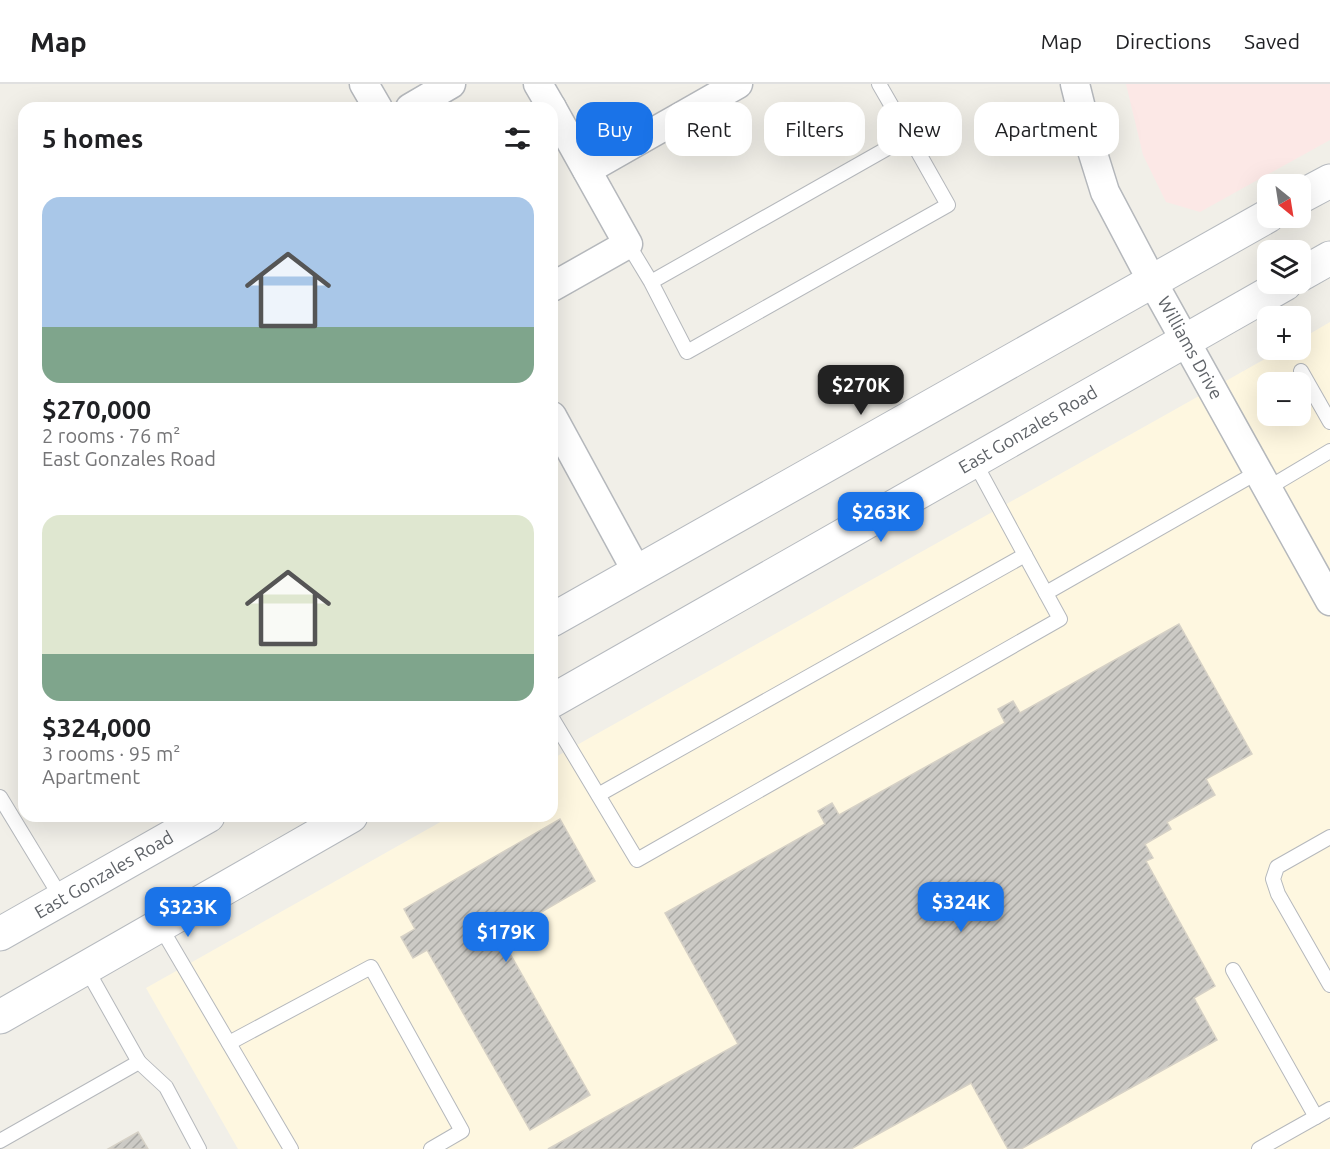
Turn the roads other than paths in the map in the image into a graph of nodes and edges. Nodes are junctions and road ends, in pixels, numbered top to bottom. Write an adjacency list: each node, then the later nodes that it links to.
1 (364, 84): 7 (street)
2 (451, 84): 8 (street)
3 (538, 84): 9 (street)
4 (738, 84): 14 (street)
5 (879, 84): 10 (lane)
6 (1075, 84): 21 (street, Williams Drive)
7 (374, 102)
8 (420, 102)
9 (548, 102)
10 (889, 102)
11 (558, 119): 14 (street)
12 (877, 154): 22 (lane)
13 (920, 156): 22 (lane)
14 (587, 170): 18 (street)
15 (1330, 181): 16 (main road)
16 (1311, 191)
17 (1257, 222): 21 (main road)
18 (628, 244): 22 (lane); 23 (street)
19 (1330, 258): 20 (main road)
20 (1311, 269)
21 (1152, 281): 25 (street, Williams Drive); 33 (main road)
22 (651, 282)
23 (558, 284)
24 (1267, 294): 25 (main road, East Gonzales Road)
25 (1185, 340): 30 (main road, East Gonzales Road); 31 (street, Williams Drive)
26 (1301, 371): 27 (lane)
27 (1330, 422)
28 (558, 427): 33 (street)
29 (1330, 452): 31 (lane)
30 (974, 460): 32 (lane); 37 (main road, East Gonzales Road)
31 (1263, 480): 34 (lane); 35 (street, Williams Drive)
32 (1025, 555): 34 (lane); 39 (lane)
33 (637, 572): 36 (main road)
34 (1046, 593): 39 (lane)
35 (1330, 602)
36 (558, 617)
37 (558, 698)
38 (558, 728): 39 (lane)
39 (598, 795)
40 (0, 797): 44 (lane)
41 (197, 822): 44 (main road, East Gonzales Road)
42 (341, 822): 45 (main road)
43 (1330, 837): 49 (lane)
44 (62, 899): 46 (main road, East Gonzales Road)
45 (160, 926): 47 (main road); 51 (lane)
46 (0, 934)
47 (86, 968): 50 (main road); 52 (lane)
48 (1233, 970): 54 (lane)
49 (1330, 985)
50 (0, 1017)
51 (229, 1043): 57 (lane); 58 (lane)
52 (140, 1062): 55 (lane); 56 (lane)
53 (1330, 1108): 54 (lane)
54 (1316, 1117): 59 (lane)
55 (0, 1141)
56 (199, 1149)
57 (291, 1149)
58 (431, 1149)
59 (1259, 1149)

